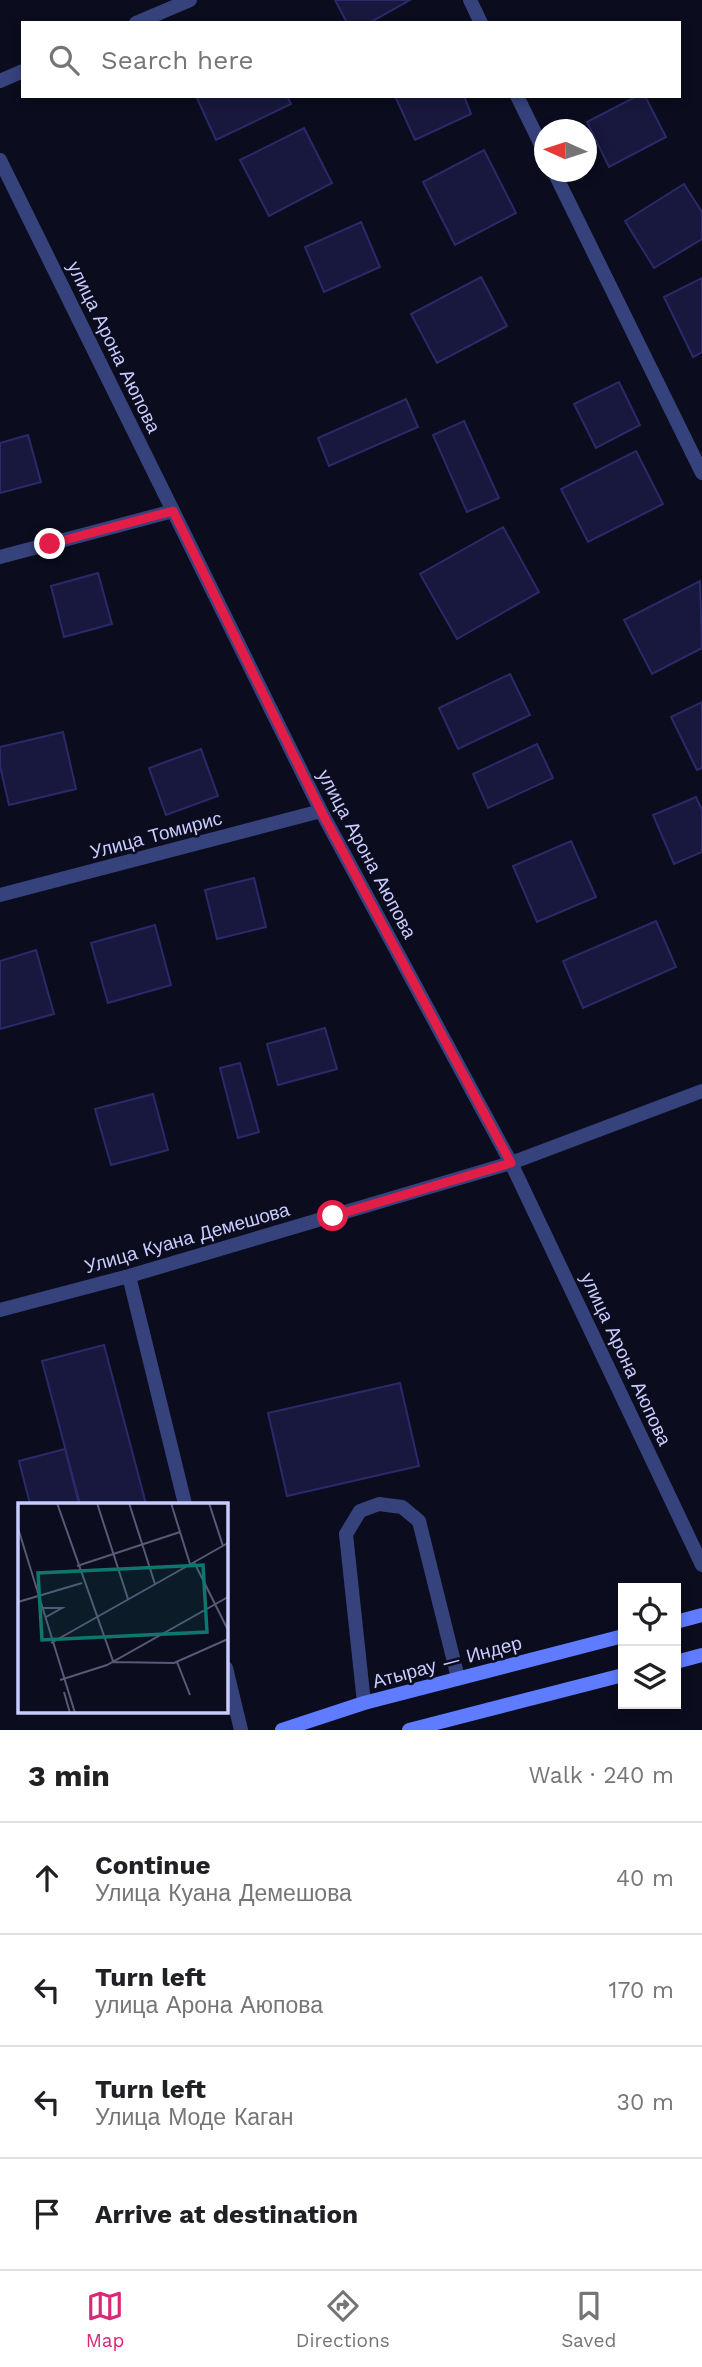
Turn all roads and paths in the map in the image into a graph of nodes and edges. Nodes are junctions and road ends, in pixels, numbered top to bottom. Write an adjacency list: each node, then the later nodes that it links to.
1 (190, 0): 3 (street)
2 (470, 0): 4 (street)
3 (141, 21)
4 (480, 21)
5 (21, 72): 6 (street)
6 (0, 81)
7 (518, 98): 8 (street)
8 (534, 131)
9 (0, 160): 12 (street, улица Арона Аюпова)
10 (559, 182): 11 (street)
11 (702, 472)
12 (173, 511): 13 (street); 14 (street, улица Арона Аюпова)
13 (0, 557)
14 (321, 811): 15 (street, Улица Томирис); 17 (street, улица Арона Аюпова)
15 (0, 895)
16 (702, 1091): 17 (street, Улица Куана Демешова)
17 (511, 1163): 18 (street, Улица Куана Демешова); 21 (street, улица Арона Аюпова)
18 (129, 1276): 19 (street, Улица Куана Демешова); 20 (street)
19 (0, 1310)
20 (185, 1503)
21 (702, 1565)
22 (702, 1615): 23 (main road)
23 (681, 1621)
24 (618, 1637): 29 (main road, Атырау — Индер)
25 (702, 1656): 26 (main road)
26 (681, 1661)
27 (228, 1676): 31 (street)
28 (618, 1676): 33 (main road)
29 (458, 1678): 30 (main road, Атырау — Индер); 30 (street)
30 (364, 1703): 32 (main road, Атырау — Индер)
31 (241, 1730)
32 (282, 1730)
33 (409, 1730)

